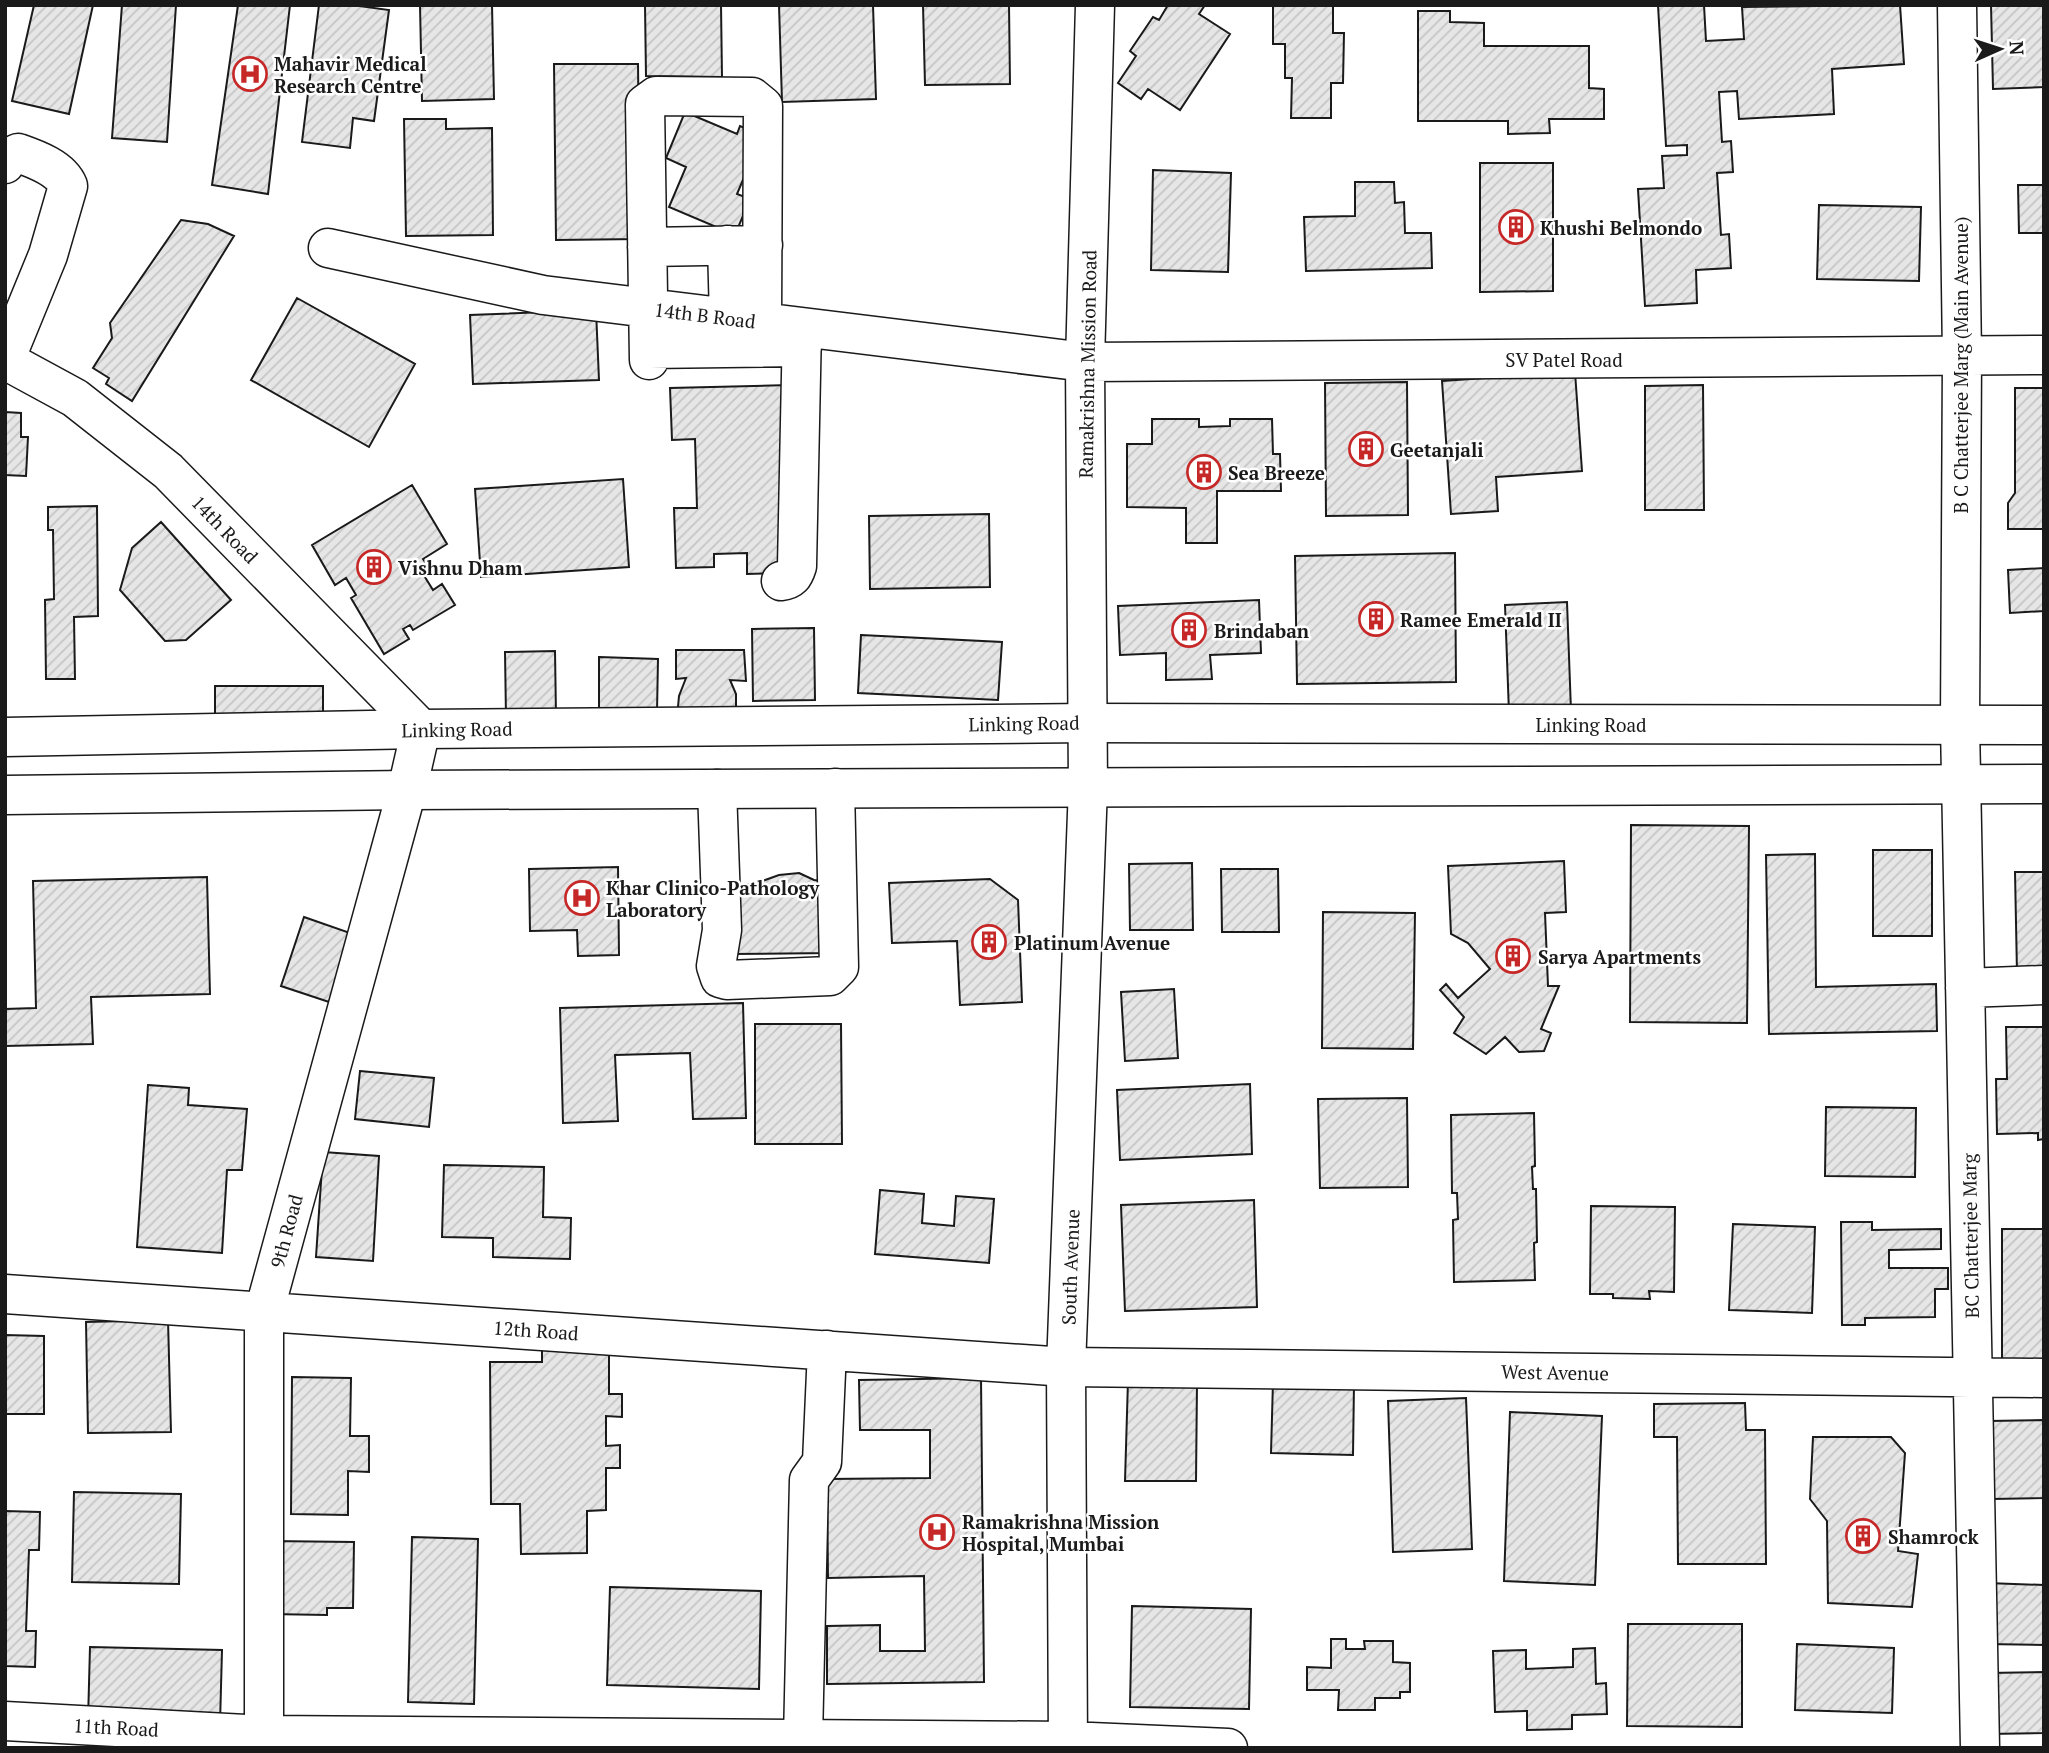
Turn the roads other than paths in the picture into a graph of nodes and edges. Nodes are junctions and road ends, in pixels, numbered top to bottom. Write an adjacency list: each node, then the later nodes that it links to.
1 (1095, 5): 13 (street, Ramakrishna Mission Road)
2 (1956, 5): 12 (street, B C Chatterjee Marg (Main Avenue))
3 (5, 164): 9 (street)
4 (745, 245): 5 (street); 5 (street); 8 (street)
5 (647, 247): 7 (street)
6 (328, 248): 7 (street, 14th B Road)
7 (648, 308): 8 (street, 14th B Road); 10 (street)
8 (746, 320): 10 (street, 14th B Road)
9 (10, 336): 18 (street, 14th Road)
10 (802, 337): 13 (street, 14th B Road); 14 (street)
11 (2044, 355): 12 (street, SV Patel Road)
12 (1962, 356): 13 (street, SV Patel Road); 16 (street, B C Chatterjee Marg (Main Avenue))
13 (1085, 362): 15 (street, Ramakrishna Mission Road)
14 (781, 581)
15 (1088, 723): 16 (street, Linking Road); 18 (street, Linking Road); 22 (street, Ramakrishna Mission Road)
16 (1960, 725): 17 (street, Linking Road); 20 (street, BC Chatterjee Marg)
17 (2044, 725)
18 (421, 729): 19 (street, Linking Road); 25 (street, 9th Road)
19 (5, 737)
20 (1961, 784): 21 (street); 22 (street); 28 (street, BC Chatterjee Marg)
21 (2044, 784)
22 (1088, 787): 23 (street); 32 (street, South Avenue)
23 (835, 788): 24 (street); 24 (street)
24 (717, 789): 25 (street)
25 (407, 790): 26 (street); 30 (street, 9th Road)
26 (5, 795)
27 (2044, 985): 28 (street)
28 (1965, 988): 33 (street, BC Chatterjee Marg)
29 (5, 1294): 30 (street, 12th Road)
30 (264, 1312): 31 (street, 12th Road); 37 (street, 9th Road)
31 (827, 1350): 32 (street, 12th Road); 36 (street)
32 (1066, 1367): 33 (street, West Avenue); 38 (street, South Avenue)
33 (1973, 1376): 34 (street, West Avenue); 40 (street, BC Chatterjee Marg)
34 (2044, 1378)
35 (5, 1721): 37 (street, 11th Road)
36 (803, 1739): 37 (street, 11th Road); 38 (street, 11th Road)
37 (264, 1742)
38 (1068, 1744): 39 (street, 11th Road)
39 (1227, 1748)
40 (1980, 1748)

